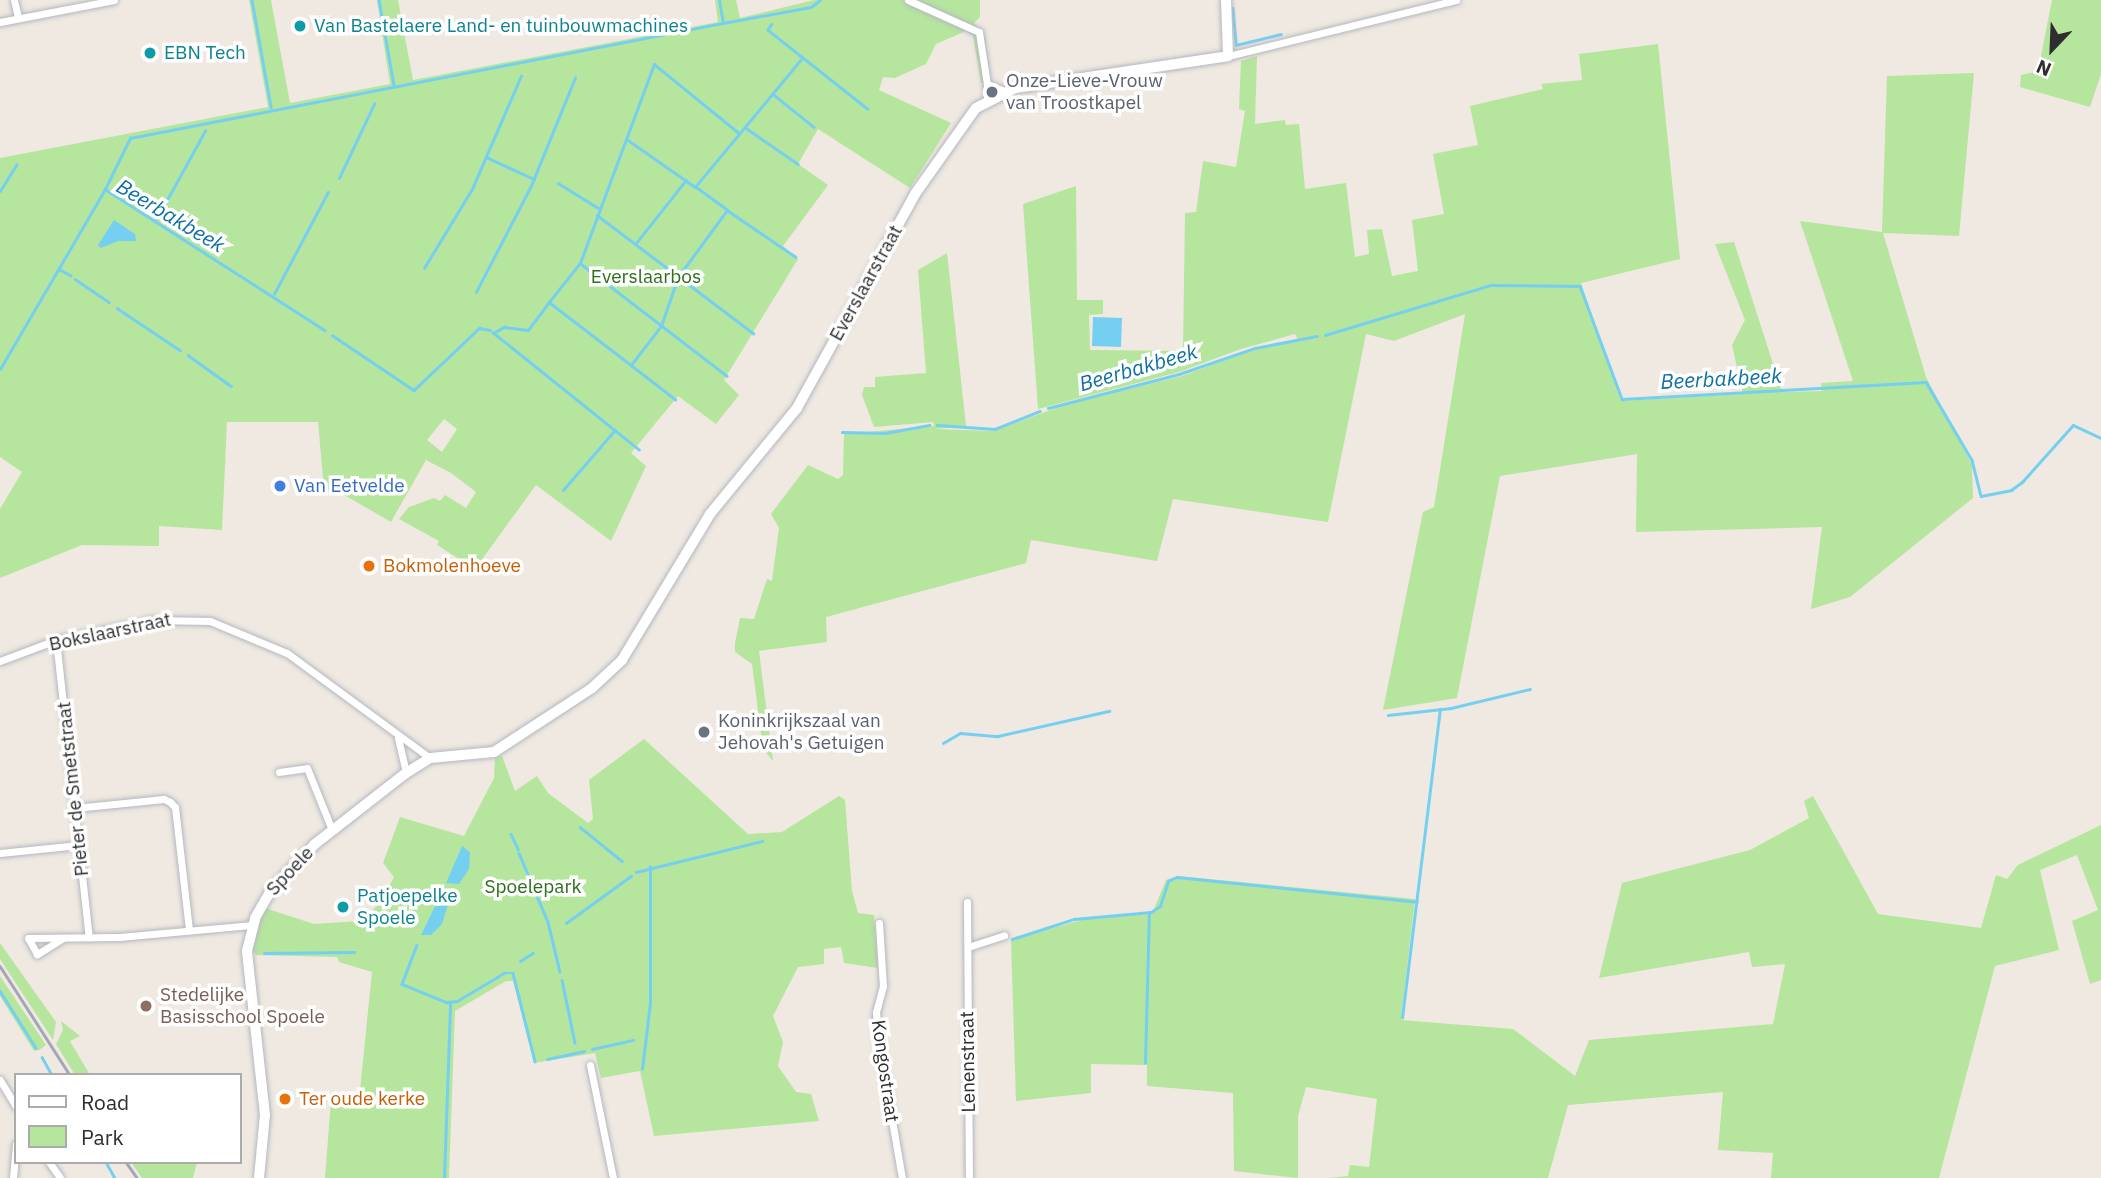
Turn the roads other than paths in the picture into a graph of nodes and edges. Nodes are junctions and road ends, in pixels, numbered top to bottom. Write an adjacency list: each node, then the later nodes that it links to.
1 (14, 0): 6 (street)
2 (114, 0): 6 (street)
3 (908, 0): 9 (street)
4 (1226, 0): 8 (street)
5 (1456, 0): 8 (street, Everslaarstraat)
6 (18, 18): 7 (street)
7 (0, 22)
8 (1228, 56): 10 (street, Everslaarstraat)
9 (987, 84): 10 (street); 11 (street)
10 (1004, 91): 11 (street, Everslaarstraat)
11 (987, 100): 15 (street, Everslaarstraat)
12 (56, 640): 13 (street, Bokslaarstraat); 14 (street, Bokslaarstraat); 18 (street, Pieter de Smetstraat)
13 (0, 661)
14 (398, 738): 15 (street, Bokslaarstraat); 17 (street)
15 (430, 758): 17 (street, Everslaarstraat)
16 (279, 772): 19 (street)
17 (406, 773): 19 (street, Spoele)
18 (75, 808): 20 (street, Pieter de Smetstraat); 25 (street)
19 (332, 830): 24 (street, Spoele)
20 (79, 845): 21 (street); 27 (street, Pieter de Smetstraat)
21 (0, 853)
22 (967, 902): 29 (street, Lenenstraat)
23 (879, 923): 35 (street, Kongostraat)
24 (252, 925): 25 (street); 33 (street, Spoele)
25 (189, 930): 27 (street)
26 (1004, 935): 29 (street)
27 (89, 937): 28 (street)
28 (64, 938)
29 (968, 947): 36 (street, Lenenstraat)
30 (590, 1065): 34 (street)
31 (0, 1080): 32 (street)
32 (14, 1104)
33 (259, 1178)
34 (614, 1178)
35 (902, 1178)
36 (969, 1178)

